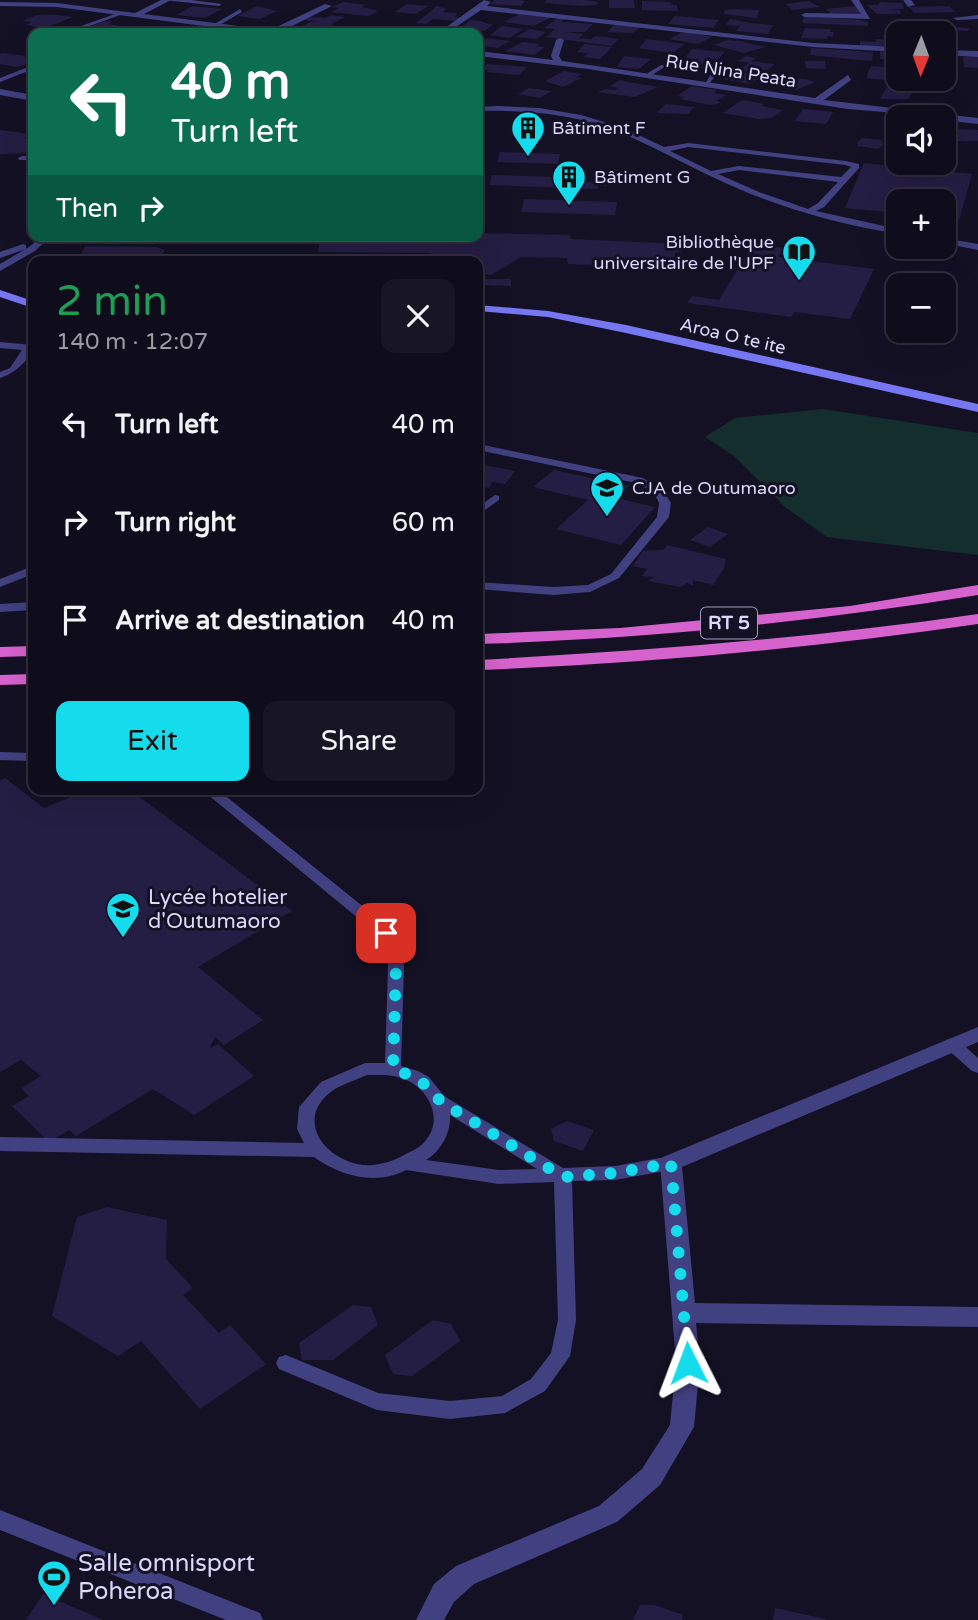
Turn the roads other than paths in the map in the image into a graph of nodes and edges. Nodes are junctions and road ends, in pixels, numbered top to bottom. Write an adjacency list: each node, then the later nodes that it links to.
1 (167, 0): 6 (lane); 13 (street)
2 (491, 0): 8 (street)
3 (538, 0): 9 (street)
4 (855, 0): 12 (street)
5 (0, 4): 11 (street)
6 (219, 4)
7 (328, 6): 19 (street)
8 (478, 8): 9 (street); 20 (street)
9 (501, 9): 22 (street)
10 (240, 11): 16 (lane)
11 (120, 14): 13 (street); 17 (lane)
12 (805, 15)
13 (134, 16): 16 (street)
14 (978, 17): 15 (street)
15 (957, 18)
16 (215, 26): 18 (street)
17 (79, 28)
18 (230, 28)
19 (279, 28)
20 (449, 28)
21 (560, 40): 26 (street)
22 (886, 49)
23 (956, 53): 24 (street)
24 (978, 54)
25 (483, 55): 26 (street, Rue Nina Peata)
26 (559, 63): 29 (street, Rue Nina Peata)
27 (663, 66): 29 (lane)
28 (28, 69): 31 (lane)
29 (650, 74): 34 (street, Rue Nina Peata)
30 (848, 78): 34 (street)
31 (0, 80)
32 (0, 92): 33 (street)
33 (28, 97)
34 (817, 101): 36 (street, Rue Nina Peata)
35 (483, 109): 37 (lane)
36 (978, 121)
37 (661, 150): 40 (lane); 41 (lane)
38 (22, 158): 39 (lane)
39 (28, 158)
40 (711, 173): 41 (lane); 42 (lane)
41 (843, 180): 42 (lane)
42 (810, 211): 43 (lane)
43 (886, 230)
44 (35, 242): 48 (lane)
45 (40, 242): 49 (lane)
46 (956, 243): 47 (lane)
47 (978, 247)
48 (0, 255)
49 (0, 268)
50 (0, 292): 51 (main road)
51 (28, 304)
52 (28, 306): 53 (main road)
53 (0, 307)
54 (483, 308): 59 (main road, Aroa O te ite)
55 (0, 345): 56 (lane)
56 (28, 348)
57 (28, 352): 58 (lane)
58 (0, 375)
59 (978, 408)
60 (483, 448): 65 (lane)
61 (495, 498): 62 (lane)
62 (483, 508)
63 (28, 572): 64 (lane)
64 (0, 583)
65 (483, 586)
66 (978, 590): 70 (highway, RT 5)
67 (28, 606): 68 (lane)
68 (0, 608)
69 (978, 619): 73 (highway, RT 5)
70 (483, 639)
71 (28, 651): 72 (highway)
72 (0, 652)
73 (483, 665)
74 (28, 679): 75 (highway)
75 (0, 680)
76 (0, 756): 77 (lane)
77 (28, 757)
78 (215, 795): 82 (lane)
79 (978, 1034): 80 (street)
80 (953, 1044): 81 (lane); 86 (street)
81 (978, 1068)
82 (393, 1069): 83 (lane); 85 (lane)
83 (440, 1101): 87 (lane); 88 (lane)
84 (0, 1144): 85 (lane)
85 (315, 1150): 87 (lane)
86 (671, 1163): 88 (lane); 89 (street)
87 (407, 1164): 88 (lane)
88 (563, 1177): 91 (lane)
89 (686, 1313): 90 (street); 94 (street)
90 (978, 1317)
91 (286, 1363)
92 (0, 1520): 93 (lane)
93 (252, 1620)
94 (430, 1620)

